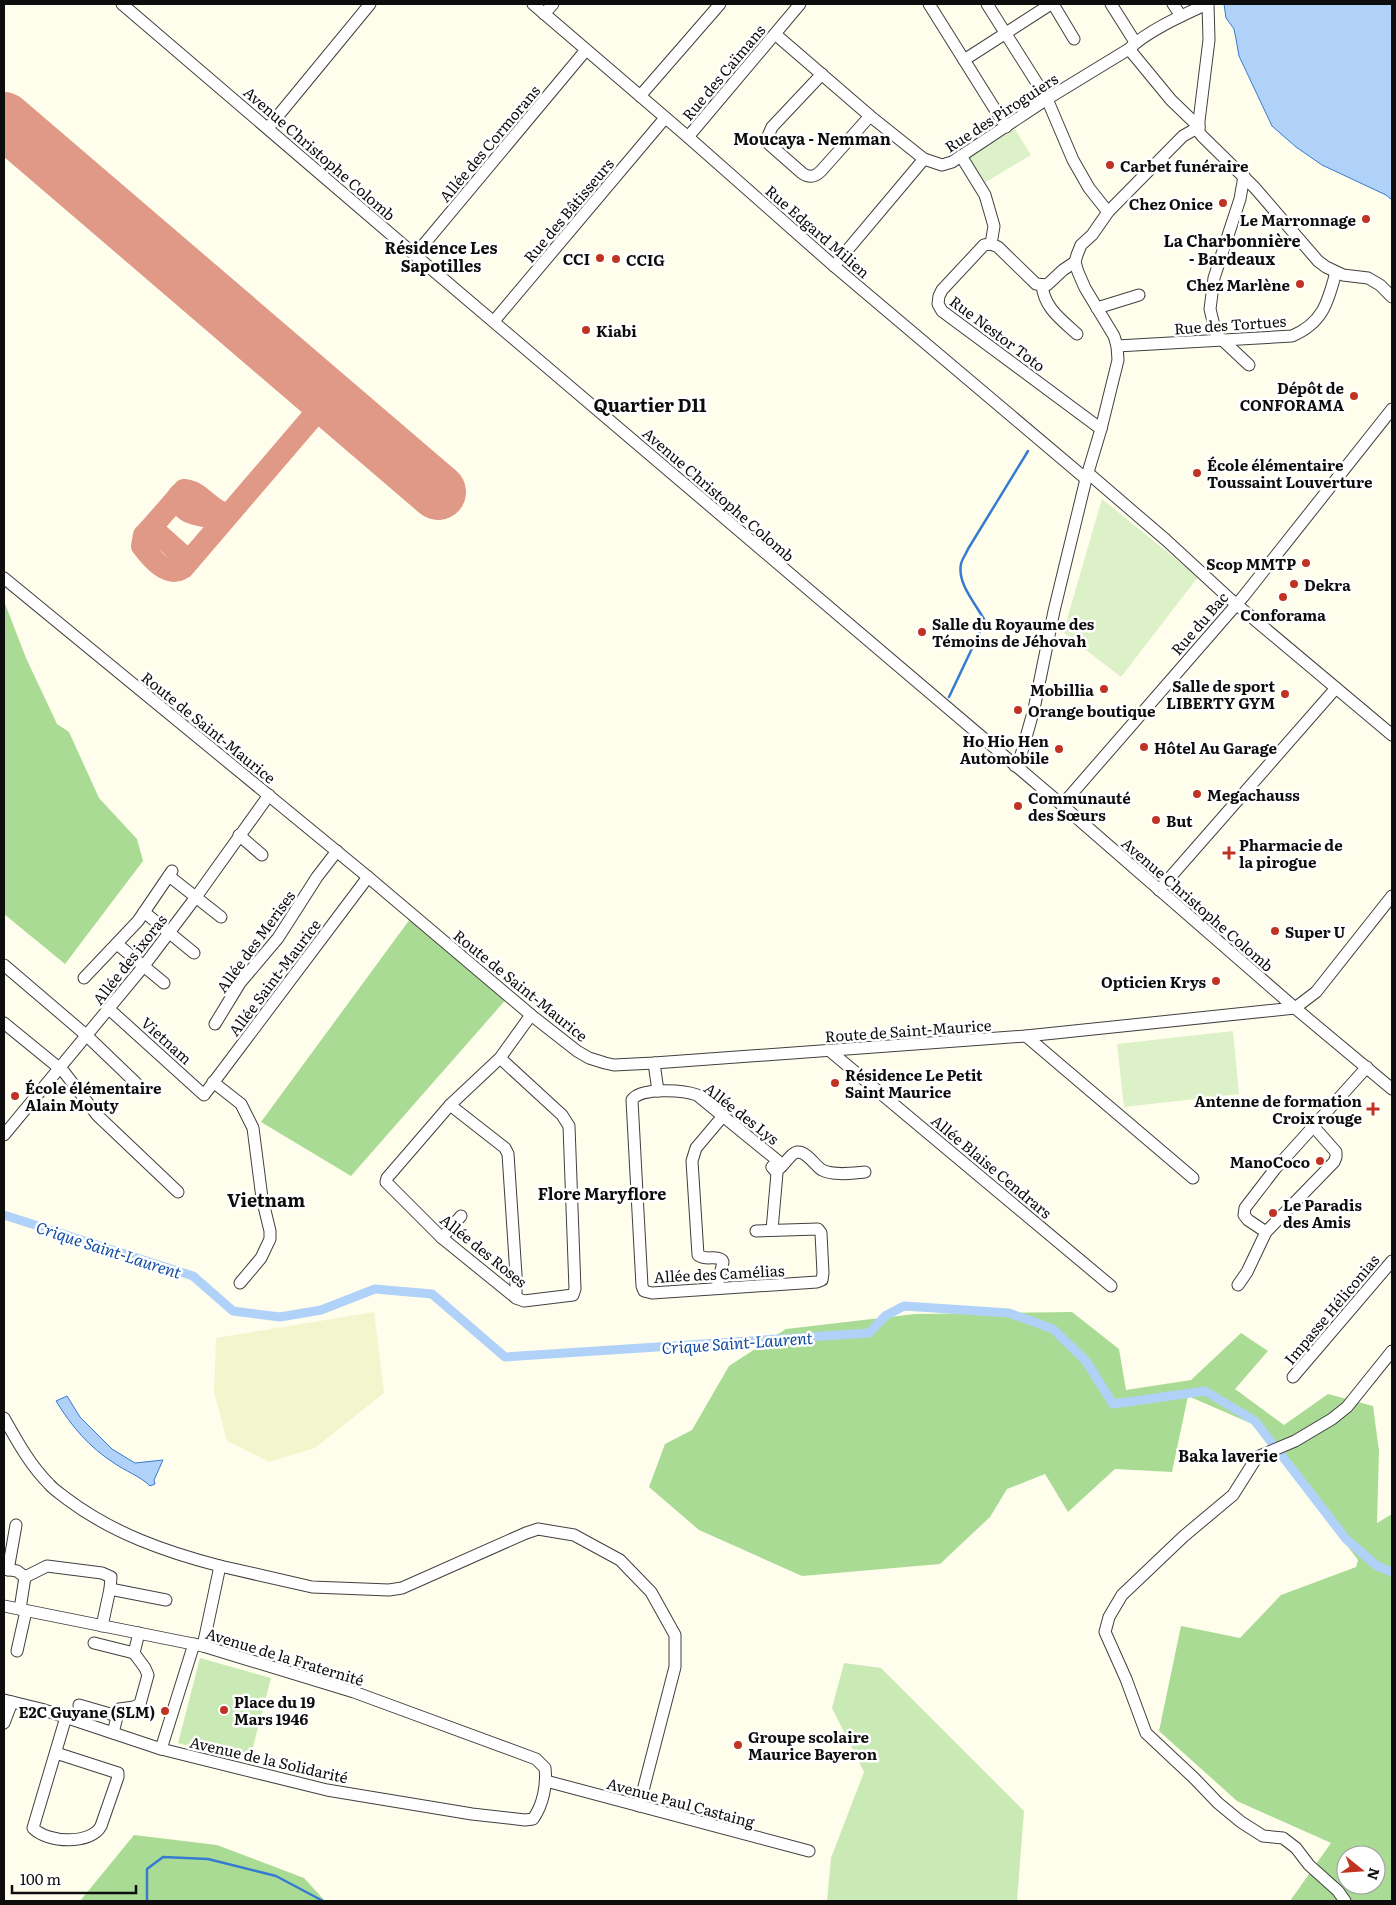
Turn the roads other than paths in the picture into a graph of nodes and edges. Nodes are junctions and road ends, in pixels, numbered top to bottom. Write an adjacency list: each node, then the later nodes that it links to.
1 (122, 4): 28 (street, Avenue Christophe Colomb)
2 (370, 4): 28 (street)
3 (532, 4): 13 (street, Rue Edgard Milien)
4 (553, 4): 13 (street)
5 (720, 4): 22 (street)
6 (800, 4): 16 (street, Rue des Caïmans)
7 (929, 4): 20 (street)
8 (987, 4): 15 (street)
9 (1052, 4): 15 (street); 17 (street)
10 (1111, 4): 18 (street)
11 (1173, 4): 14 (street)
12 (1207, 4): 14 (street, Rue des Piroguiers); 27 (street)
13 (544, 14): 19 (street, Rue Edgard Milien)
14 (1181, 16): 18 (street, Rue des Piroguiers)
15 (1006, 32): 20 (street); 23 (street)
16 (776, 34): 21 (street, Rue des Piroguiers); 29 (street, Rue des Caïmans)
17 (1074, 39)
18 (1132, 46): 23 (street, Rue des Piroguiers); 27 (street)
19 (586, 50): 22 (street, Rue Edgard Milien); 35 (street, Allée des Cormorans)
20 (964, 60): 26 (street)
21 (822, 74): 24 (street, Rue des Piroguiers); 24 (street)
22 (640, 96): 25 (street, Rue Edgard Milien)
23 (1048, 99): 26 (street, Rue des Piroguiers); 33 (street)
24 (870, 116): 31 (street, Rue des Piroguiers)
25 (665, 118): 29 (street, Rue Edgard Milien); 43 (street, Rue des Bâtisseurs)
26 (1006, 127): 30 (street, Rue des Piroguiers)
27 (1199, 127): 32 (street); 33 (street)
28 (268, 128): 35 (street, Avenue Christophe Colomb)
29 (688, 137): 37 (street, Rue Edgard Milien)
30 (961, 156): 31 (street, Rue des Piroguiers); 34 (street)
31 (924, 159): 37 (street)
32 (1244, 176): 38 (street); 45 (street)
33 (1108, 212): 36 (street)
34 (991, 244): 39 (street); 49 (street, Rue Nestor Toto)
35 (415, 255): 43 (street, Avenue Christophe Colomb)
36 (1075, 262): 39 (street); 42 (street)
37 (834, 266): 50 (street, Rue Edgard Milien)
38 (1336, 272): 41 (street); 45 (street, Rue des Tortues)
39 (1042, 285): 44 (street)
40 (1139, 295): 42 (street)
41 (1392, 297)
42 (1098, 308): 46 (street)
43 (494, 321): 55 (street, Avenue Christophe Colomb)
44 (1077, 334)
45 (1222, 340): 46 (street, Rue des Tortues); 47 (street)
46 (1117, 346): 49 (street)
47 (1249, 366)
48 (1392, 409): 52 (street, Rue du Bac)
49 (1101, 430): 50 (street)
50 (1087, 476): 52 (street, Rue Edgard Milien); 55 (street)
51 (4, 578): 56 (street, Route de Saint-Maurice)
52 (1236, 604): 53 (street, Rue Edgard Milien); 57 (street, Rue du Bac)
53 (1336, 688): 54 (street, Rue Edgard Milien); 62 (street)
54 (1392, 736)
55 (1015, 766): 57 (street, Avenue Christophe Colomb)
56 (269, 795): 58 (street, Allée des ixoras); 59 (street, Route de Saint-Maurice)
57 (1062, 805): 62 (street, Avenue Christophe Colomb)
58 (240, 835): 60 (street); 64 (street, Allée des ixoras)
59 (337, 852): 61 (street, Route de Saint-Maurice); 78 (street, Allée des Merises)
60 (262, 855)
61 (368, 877): 76 (street, Route de Saint-Maurice); 86 (street, Allée Saint-Maurice)
62 (1159, 890): 74 (street, Avenue Christophe Colomb)
63 (1392, 896): 74 (street)
64 (196, 897): 65 (street); 66 (street); 67 (street, Allée des ixoras)
65 (144, 912): 67 (street); 68 (street)
66 (221, 917)
67 (170, 931): 69 (street); 71 (street, Allée des ixoras)
68 (117, 944): 71 (street); 72 (street)
69 (194, 953)
70 (4, 965): 79 (street)
71 (143, 966): 73 (street); 75 (street, Allée des ixoras)
72 (84, 978)
73 (164, 983)
74 (1295, 1008): 80 (street, Route de Saint-Maurice); 84 (street, Avenue Christophe Colomb)
75 (109, 1009): 79 (street, Allée des ixoras); 90 (street, Vietnam)
76 (531, 1015): 82 (street, Allée des Roses); 83 (street, Route de Saint-Maurice)
77 (4, 1023): 85 (street)
78 (215, 1024)
79 (86, 1035): 85 (street, Allée des ixoras); 87 (street)
80 (1026, 1036): 81 (street, Route de Saint-Maurice); 97 (street)
81 (830, 1051): 83 (street, Route de Saint-Maurice); 107 (street, Allée Blaise Cendrars)
82 (500, 1058): 91 (street, Allée des Roses); 109 (street, Allée des Roses)
83 (654, 1063): 89 (street)
84 (1367, 1067): 88 (street, Avenue Christophe Colomb); 93 (street)
85 (59, 1068): 94 (street, Allée des ixoras); 98 (street)
86 (213, 1082): 90 (street, Allée Saint-Maurice); 105 (street)
87 (137, 1084)
88 (1392, 1089)
89 (658, 1091): 92 (street, Allée des Lys); 108 (street, Allée des Camélias)
90 (204, 1095)
91 (450, 1105): 103 (street, Allée des Roses); 109 (street)
92 (723, 1116): 95 (street, Allée des Lys); 108 (street)
93 (1313, 1126): 102 (street); 102 (street)
94 (4, 1135)
95 (772, 1167): 96 (street, Allée des Lys); 100 (street)
96 (865, 1172)
97 (1193, 1178)
98 (178, 1192)
99 (461, 1216): 103 (street)
100 (772, 1230): 101 (street); 108 (street, Allée des Camélias)
101 (756, 1231)
102 (1266, 1232): 106 (street)
103 (442, 1238): 109 (street, Allée des Roses)
104 (1392, 1261): 111 (street, Impasse Héliconias)
105 (240, 1283)
106 (1238, 1285)
107 (1111, 1286)
108 (717, 1288)
109 (516, 1298)
110 (1392, 1351): 138 (street)
111 (1293, 1377)
112 (4, 1418): 114 (street)
113 (16, 1525): 115 (street)
114 (220, 1566): 124 (street); 136 (street)
115 (6, 1569): 116 (street)
116 (25, 1577): 117 (street); 120 (street)
117 (110, 1589): 118 (street); 121 (street)
118 (166, 1600)
119 (4, 1606): 120 (street, Avenue de la Fraternité)
120 (23, 1610): 121 (street, Avenue de la Fraternité); 125 (street)
121 (102, 1626): 122 (street, Avenue de la Fraternité)
122 (140, 1633): 124 (street, Avenue de la Fraternité); 126 (street)
123 (94, 1642): 126 (street)
124 (198, 1645): 133 (street); 135 (street, Avenue de la Fraternité)
125 (17, 1651)
126 (134, 1653): 129 (street)
127 (8, 1701): 130 (street, Avenue de la Solidarité); 131 (street)
128 (79, 1705): 129 (street)
129 (118, 1716): 132 (street)
130 (66, 1718): 132 (street, Avenue de la Solidarité); 134 (street)
131 (4, 1723)
132 (113, 1733): 133 (street, Avenue de la Solidarité)
133 (161, 1749): 135 (street, Avenue de la Solidarité)
134 (56, 1752): 134 (street)
135 (546, 1781): 136 (street, Avenue Paul Castaing)
136 (639, 1806): 137 (street, Avenue Paul Castaing)
137 (809, 1851)
138 (1345, 1901)

